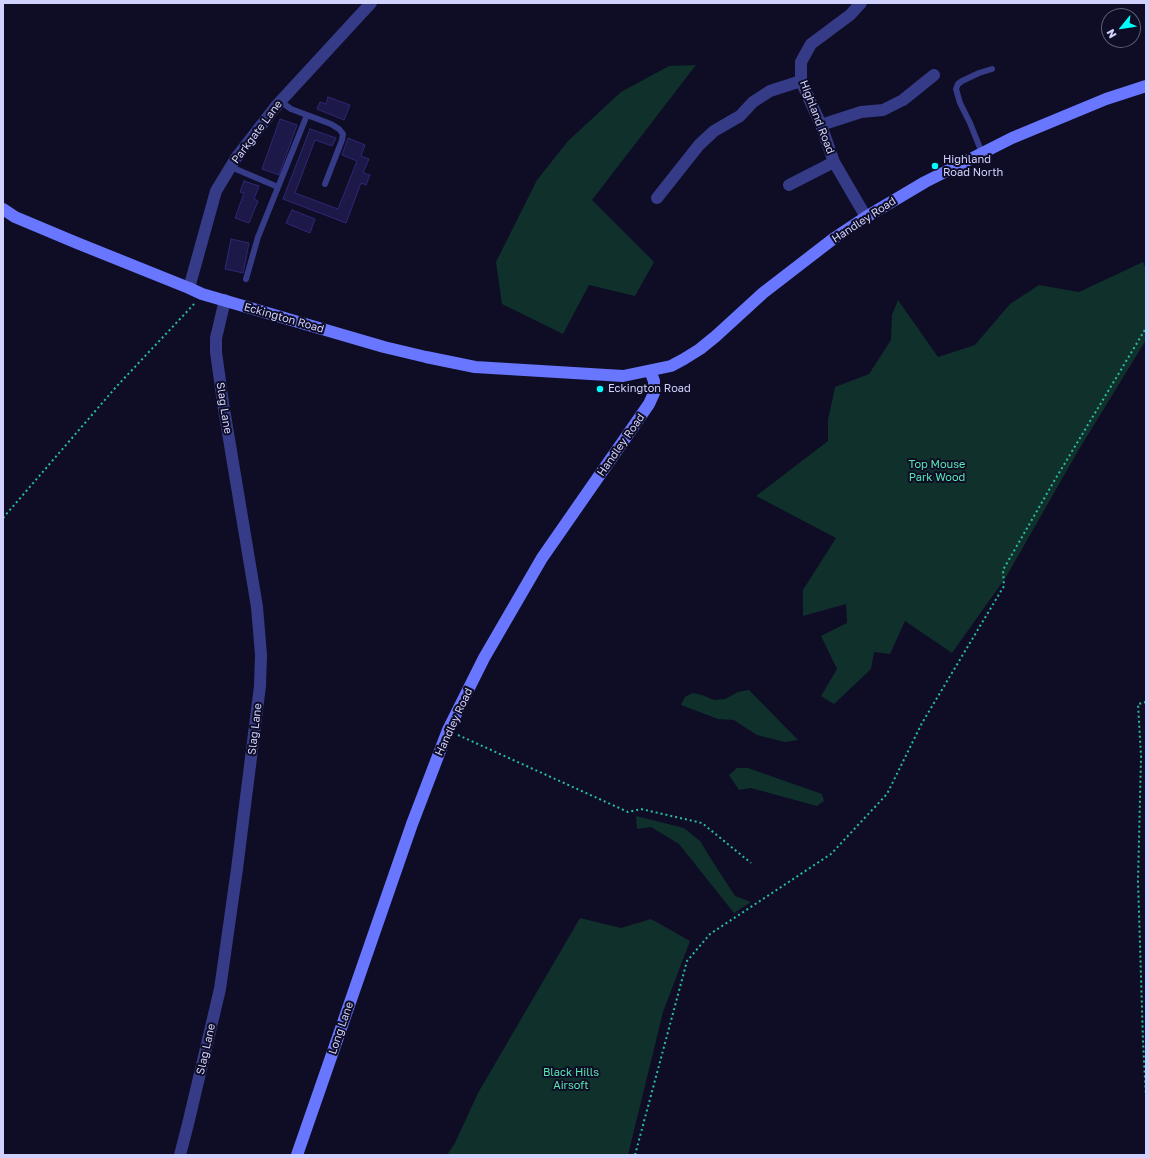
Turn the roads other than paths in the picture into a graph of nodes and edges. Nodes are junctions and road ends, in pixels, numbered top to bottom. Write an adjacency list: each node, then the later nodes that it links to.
1 (371, 3): 7 (street, Parkgate Lane)
2 (861, 3): 5 (street, Highland Road)
3 (992, 69): 10 (lane)
4 (934, 75): 9 (street)
5 (801, 82): 9 (street, Highland Road); 16 (street)
6 (1146, 86): 10 (main road, Handley Road)
7 (280, 101): 8 (lane); 12 (street, Parkgate Lane)
8 (307, 115): 13 (lane); 15 (lane)
9 (821, 125): 11 (street, Highland Road)
10 (982, 154): 18 (main road, Handley Road)
11 (834, 162): 14 (street, Highland Road); 18 (street, Highland Road)
12 (231, 166): 15 (lane); 20 (street, Parkgate Lane)
13 (325, 184)
14 (789, 185)
15 (278, 187): 19 (lane)
16 (657, 198)
17 (3, 209): 20 (main road, Eckington Road)
18 (866, 217): 22 (main road, Handley Road)
19 (246, 279)
20 (189, 288): 21 (main road, Eckington Road)
21 (225, 300): 22 (main road, Eckington Road); 24 (street, Slag Lane)
22 (650, 371): 23 (main road, Handley Road)
23 (384, 902): 25 (main road, Long Lane)
24 (180, 1155)
25 (297, 1155)

